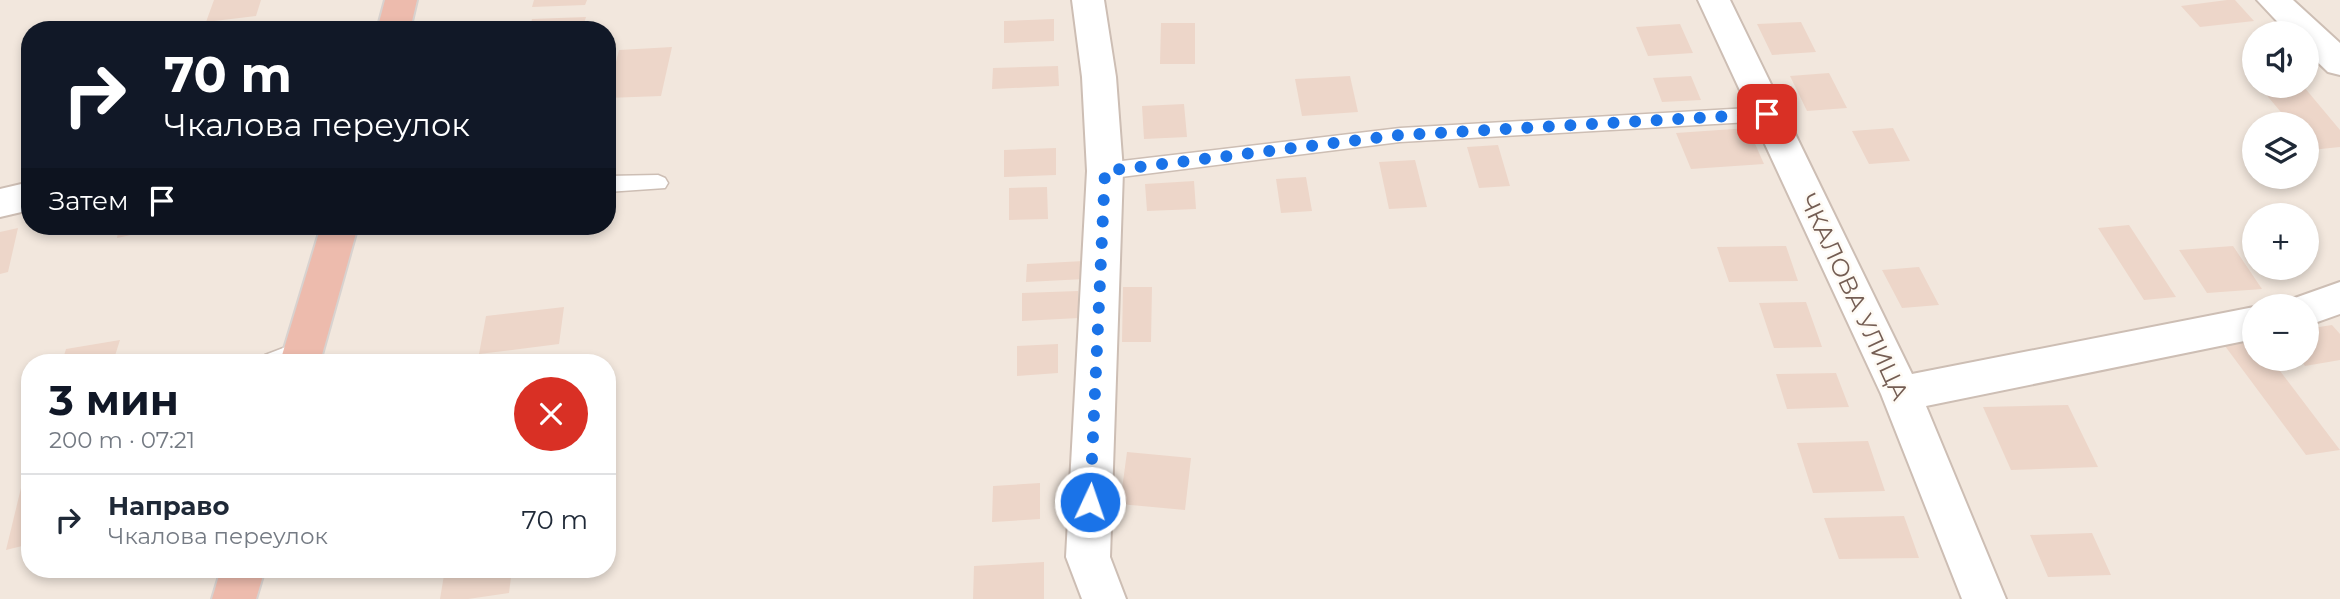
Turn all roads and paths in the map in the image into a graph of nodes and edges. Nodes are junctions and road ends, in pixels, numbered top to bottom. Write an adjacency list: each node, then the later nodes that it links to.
1 (401, 0): 5 (highway)
2 (1088, 0): 8 (street)
3 (1714, 0): 7 (street, ЧКАЛОВА УЛИЦА)
4 (2273, 0): 6 (street)
5 (395, 21)
6 (2340, 63)
7 (1767, 114): 8 (lane); 18 (street, ЧКАЛОВА УЛИЦА)
8 (1105, 171): 21 (street)
9 (658, 183): 10 (lane)
10 (616, 184)
11 (21, 198): 12 (street)
12 (0, 203)
13 (336, 235): 17 (highway)
14 (2340, 298): 15 (street)
15 (2319, 305)
16 (2242, 325): 18 (street)
17 (293, 354)
18 (1901, 394): 22 (street, ЧКАЛОВА УЛИЦА)
19 (240, 578): 20 (highway)
20 (234, 599)
21 (1104, 599)
22 (1984, 599)

